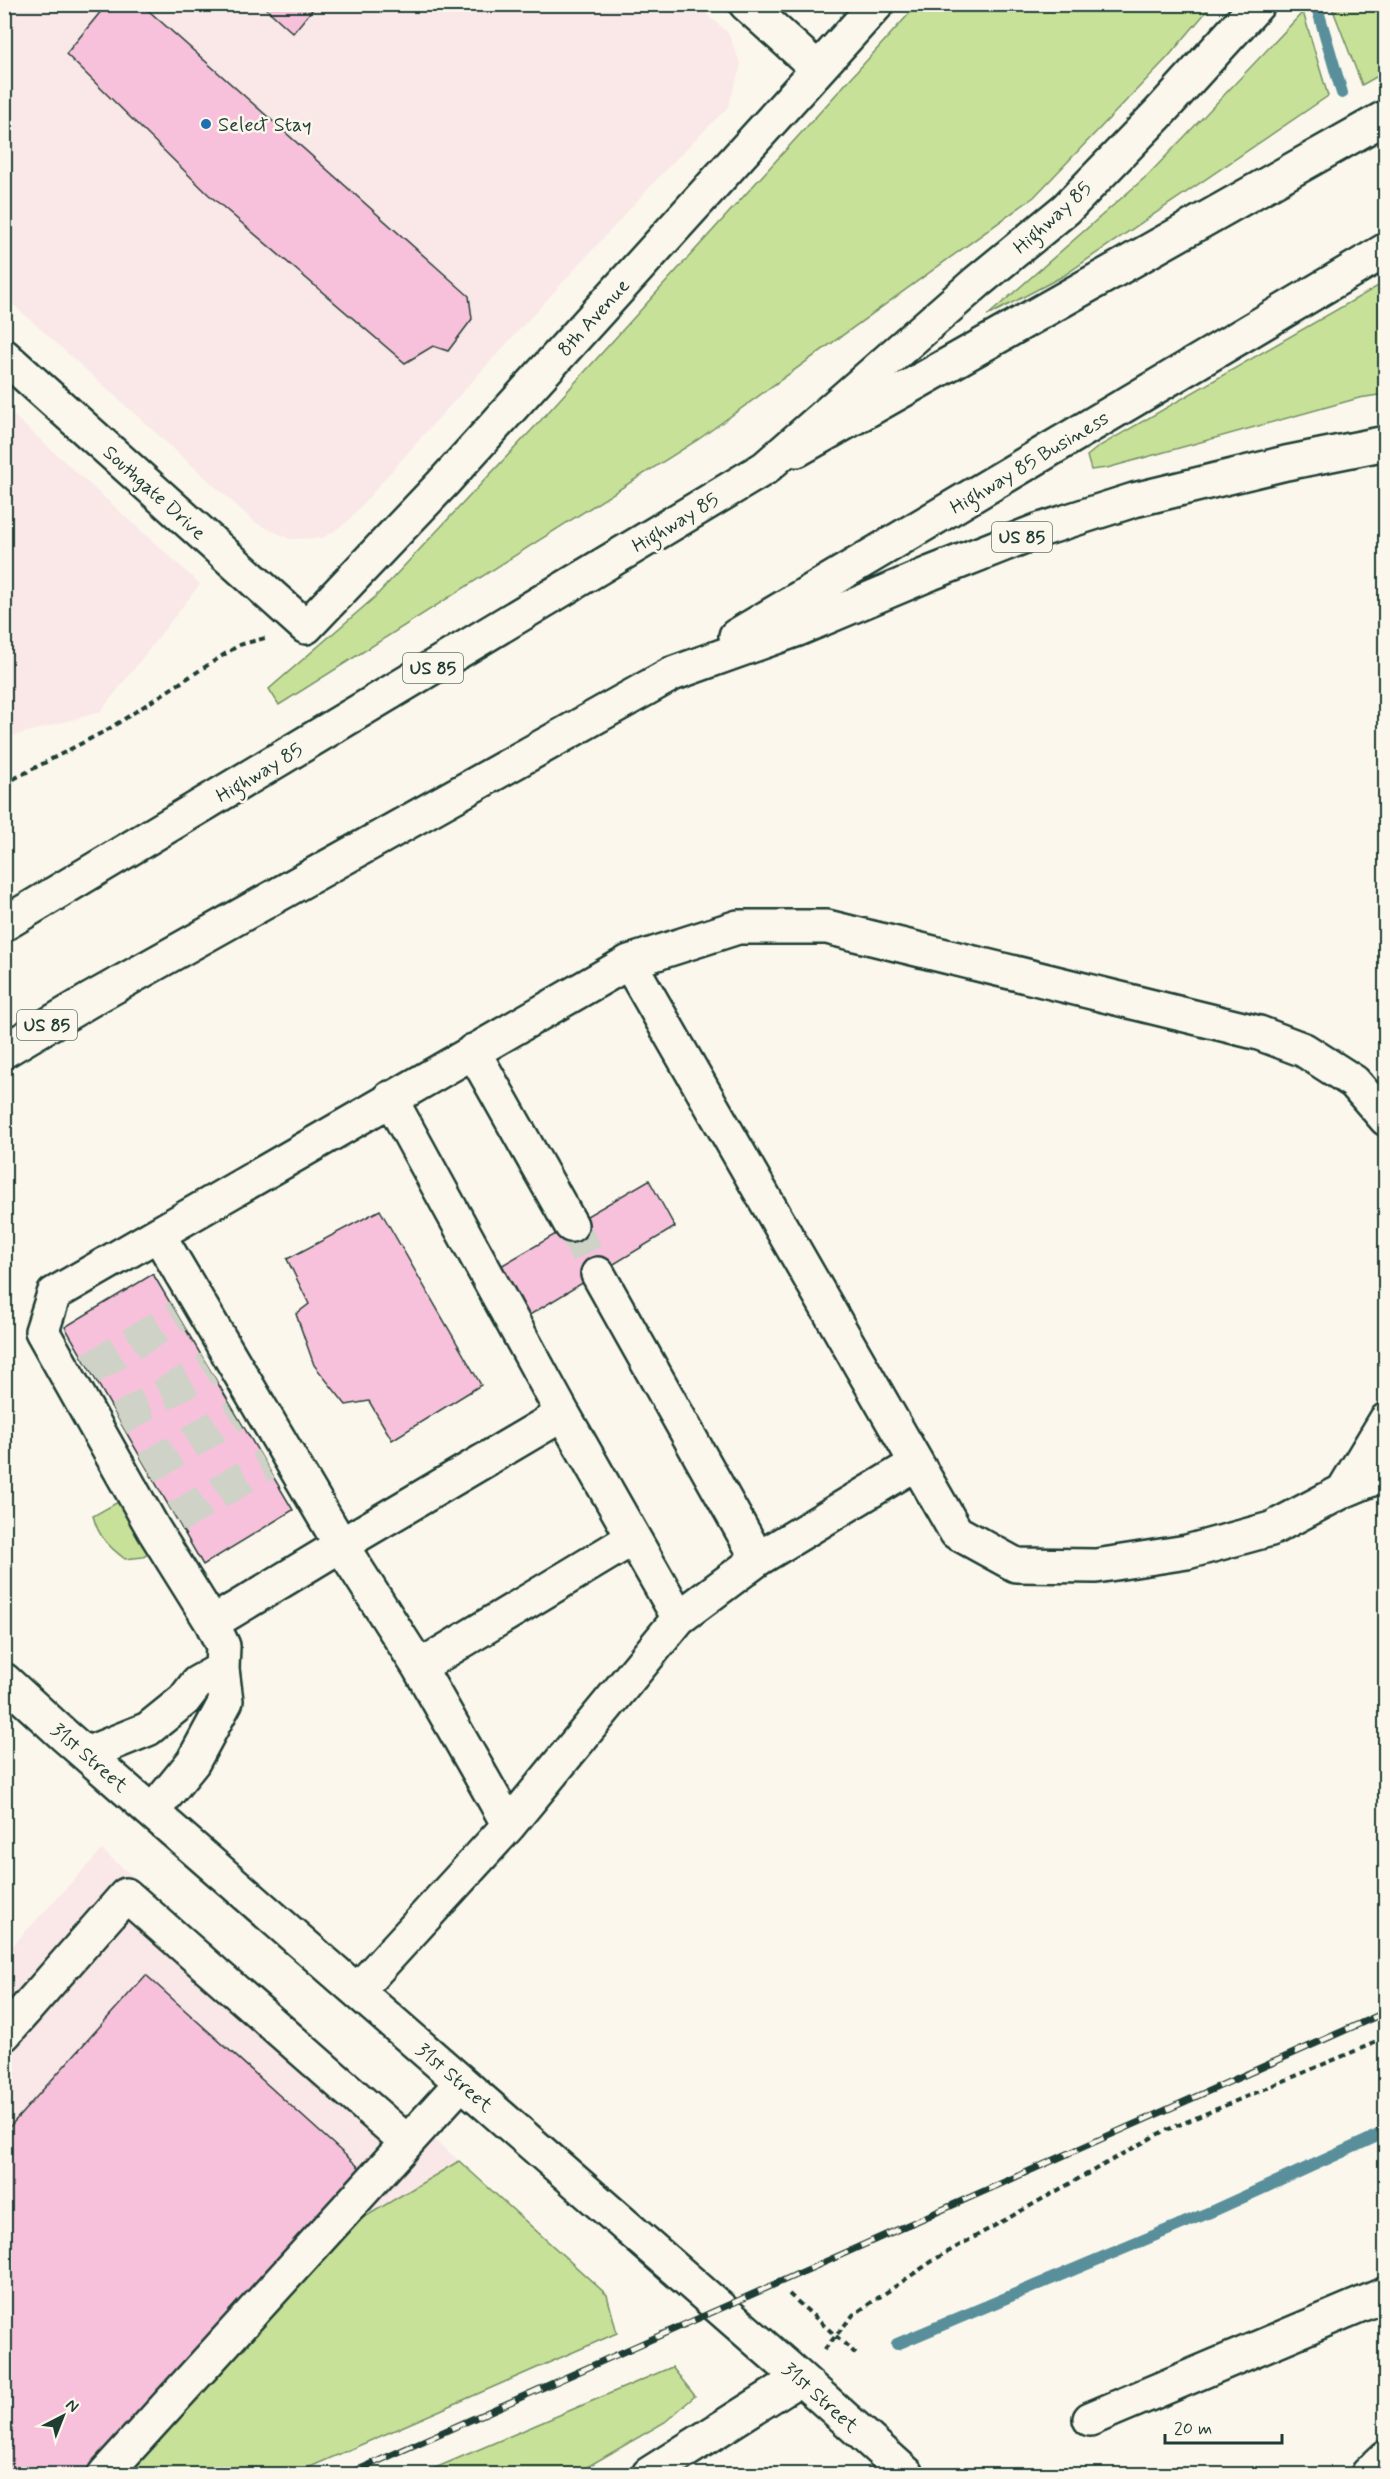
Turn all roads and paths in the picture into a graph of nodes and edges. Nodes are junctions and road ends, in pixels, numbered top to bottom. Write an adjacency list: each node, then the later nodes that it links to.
1 (746, 4): 4 (main road)
2 (877, 4): 4 (main road, 8th Avenue)
3 (1258, 4): 9 (main road, Highway 85 / US 85)
4 (818, 69): 10 (main road, 8th Avenue)
5 (1386, 117): 9 (main road)
6 (1386, 250): 11 (main road, Highway 85 Business)
7 (4, 356): 10 (main road, Southgate Drive)
8 (1386, 443): 11 (main road, US 85)
9 (765, 468): 13 (main road, Highway 85 / US 85)
10 (306, 627): 12 (path)
11 (672, 674): 15 (main road, US 85)
12 (4, 784)
13 (4, 924)
14 (629, 962): 16 (main road); 18 (main road); 24 (main road)
15 (4, 1051)
16 (472, 1051): 17 (main road); 19 (main road)
17 (390, 1098): 20 (main road); 22 (main road)
18 (1386, 1119)
19 (571, 1226)
20 (158, 1234): 28 (main road); 31 (main road)
21 (598, 1274): 29 (main road)
22 (563, 1414): 27 (main road); 28 (main road)
23 (1386, 1420): 26 (main road)
24 (915, 1464): 26 (main road); 29 (main road)
25 (1386, 1473): 26 (main road)
26 (1344, 1491)
27 (633, 1538): 30 (main road); 32 (main road)
28 (341, 1545): 31 (main road); 32 (main road)
29 (758, 1559): 30 (main road)
30 (679, 1618): 37 (main road)
31 (212, 1623): 33 (main road)
32 (419, 1667): 37 (main road)
33 (222, 1669): 35 (main road); 36 (main road)
34 (4, 1680): 35 (main road, 31st Street)
35 (86, 1754): 36 (main road, 31st Street)
36 (153, 1811): 38 (main road, 31st Street)
37 (509, 1825): 38 (main road)
38 (357, 1991): 41 (main road, 31st Street)
39 (4, 2034): 42 (main road)
40 (1386, 2038): 45 (path)
41 (461, 2082): 42 (main road); 47 (main road, 31st Street)
42 (408, 2142): 50 (main road)
43 (789, 2294): 45 (path)
44 (1386, 2294): 48 (main road)
45 (836, 2336): 46 (path); 47 (path)
46 (856, 2354)
47 (800, 2378): 51 (main road); 52 (main road, 31st Street)
48 (1090, 2419)
49 (1386, 2457): 53 (main road)
50 (105, 2475)
51 (649, 2475)
52 (907, 2475)
53 (1368, 2475)

